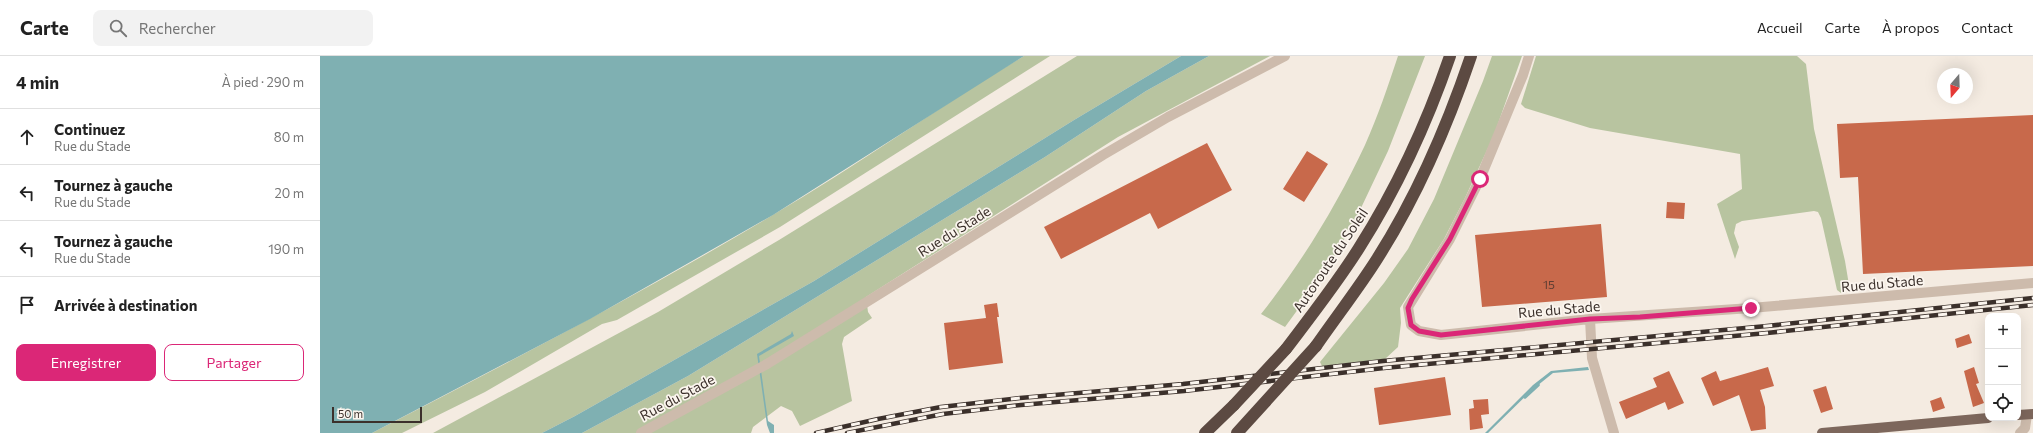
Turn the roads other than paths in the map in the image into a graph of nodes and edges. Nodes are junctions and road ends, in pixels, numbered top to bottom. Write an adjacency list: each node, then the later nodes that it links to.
1 (1285, 56): 9 (street, Rue du Stade)
2 (1450, 56): 10 (highway, Autoroute du Soleil, bridge)
3 (1471, 56): 11 (highway, bridge)
4 (1529, 56): 6 (street, Rue du Stade)
5 (2033, 283): 6 (street, Rue du Stade)
6 (1590, 319): 12 (street)
7 (2026, 415): 14 (street)
8 (1985, 418): 13 (main road)
9 (641, 433)
10 (1205, 433)
11 (1237, 433)
12 (1614, 433)
13 (1822, 433)
14 (2020, 433)

